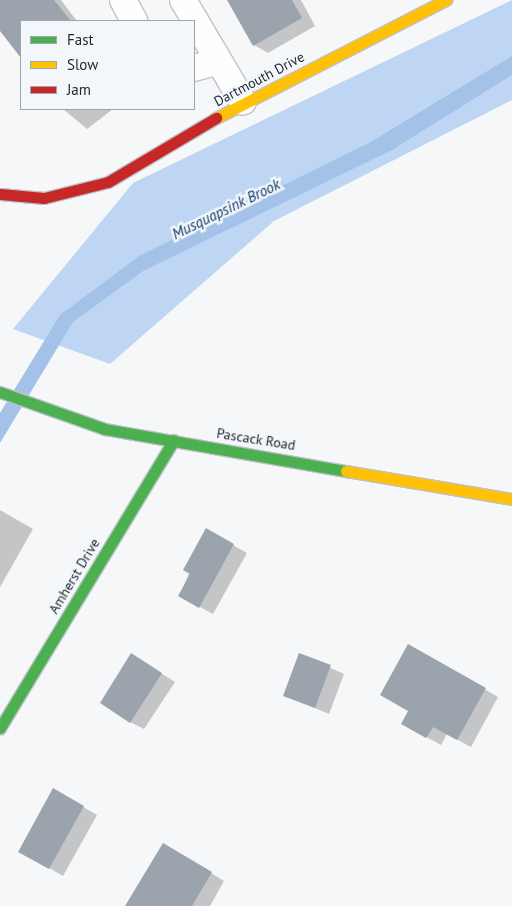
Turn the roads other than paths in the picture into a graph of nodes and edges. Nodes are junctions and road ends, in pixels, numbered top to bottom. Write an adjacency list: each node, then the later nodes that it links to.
1 (123, 0): 4 (street)
2 (182, 0): 5 (street)
3 (446, 0): 7 (street, Dartmouth Drive)
4 (133, 20)
5 (194, 20)
6 (195, 21): 7 (street)
7 (244, 102): 8 (street, Dartmouth Drive)
8 (0, 194)
9 (0, 392): 10 (street, Pascack Road)
10 (174, 440): 11 (street, Pascack Road); 12 (street, Amherst Drive)
11 (512, 499)
12 (0, 728)

